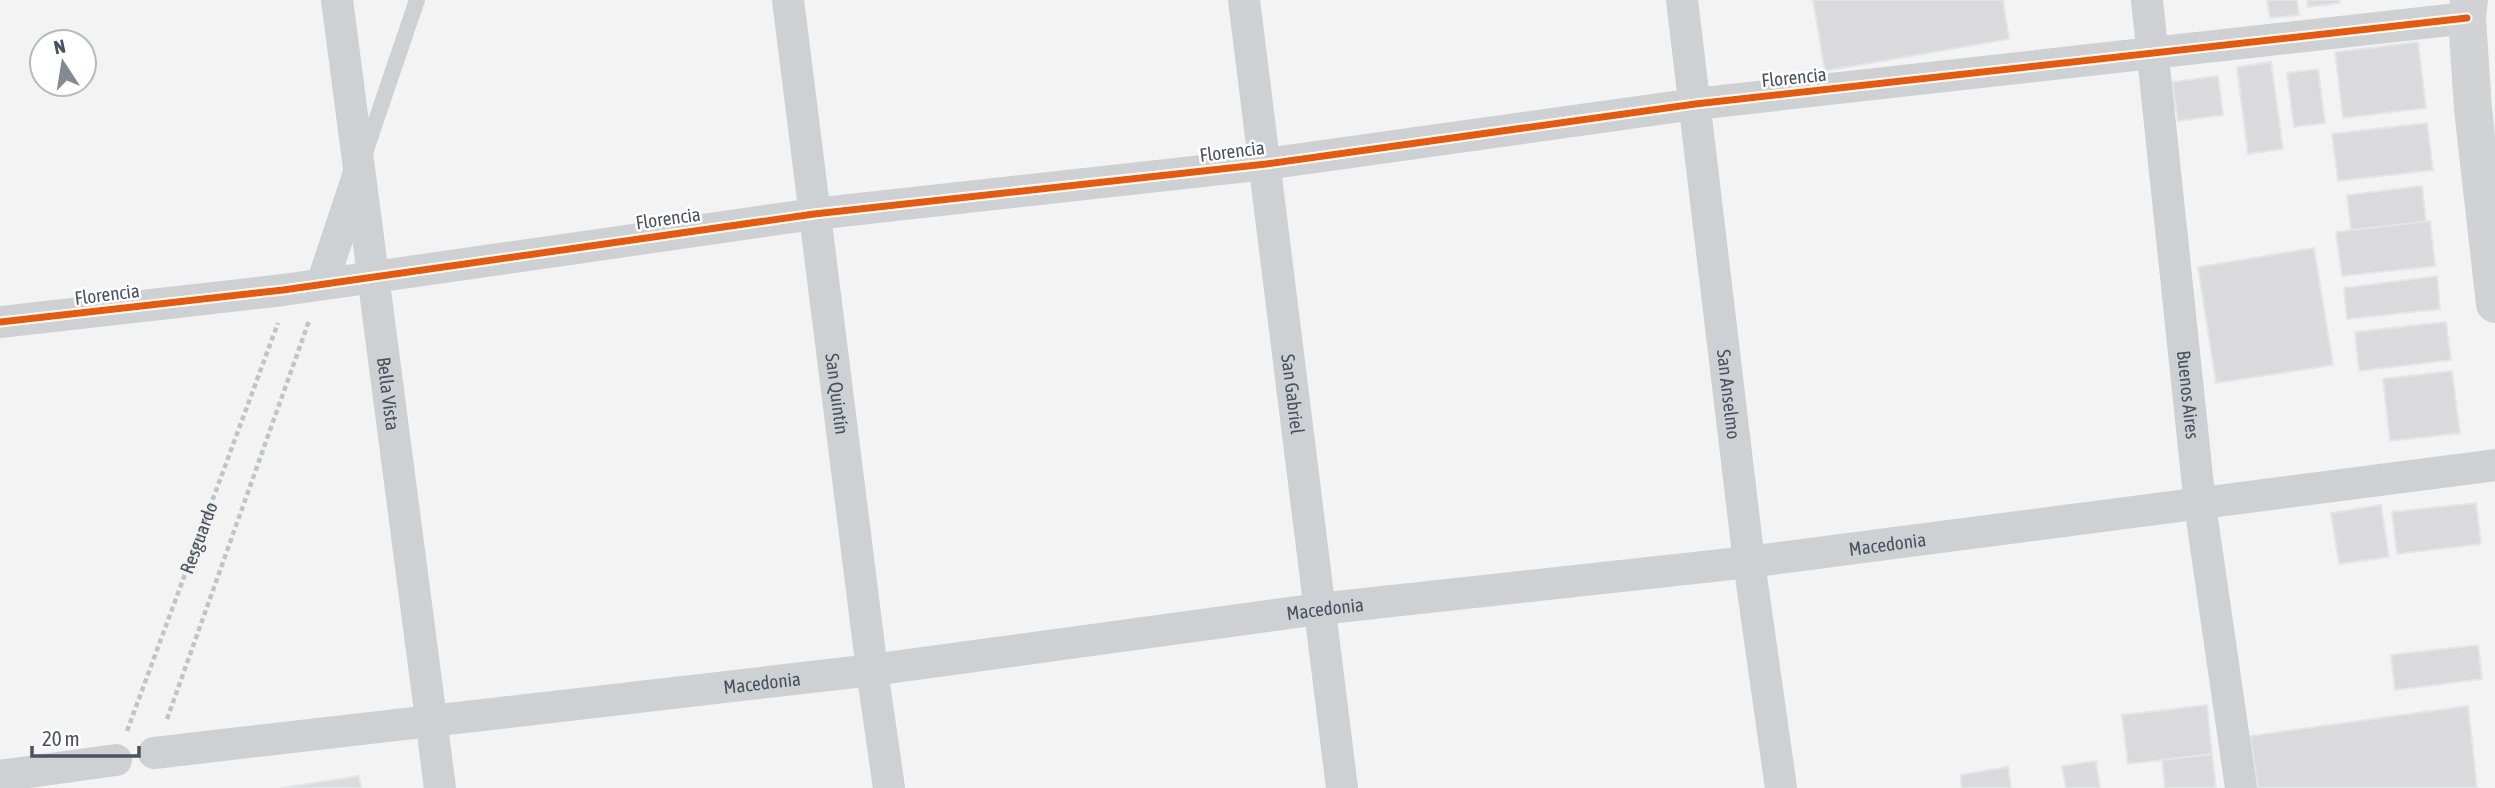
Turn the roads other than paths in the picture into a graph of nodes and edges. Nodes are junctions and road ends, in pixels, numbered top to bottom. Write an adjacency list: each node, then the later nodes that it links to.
1 (337, 0): 12 (street, Bella Vista)
2 (417, 0): 12 (lane)
3 (788, 0): 13 (street, San Quintín)
4 (1244, 0): 11 (street, San Gabriel)
5 (1682, 0): 9 (street, San Anselmo)
6 (2147, 0): 8 (street, Buenos Aires)
7 (2468, 9): 8 (street, Florencia); 10 (street)
8 (2153, 53): 9 (street, Florencia); 19 (street, Buenos Aires)
9 (1695, 104): 11 (street, Florencia); 20 (street, San Anselmo)
10 (2484, 114): 16 (street)
11 (1266, 163): 13 (street, Florencia); 21 (street, San Gabriel)
12 (360, 168): 14 (street, Bella Vista); 15 (street)
13 (814, 214): 14 (street, Florencia); 22 (street, San Quintín)
14 (374, 276): 15 (street, Florencia); 23 (street, Bella Vista)
15 (307, 286): 17 (street, Florencia)
16 (2495, 304)
17 (0, 322)
18 (2495, 466): 19 (street, Macedonia)
19 (2200, 505): 20 (street, Macedonia); 31 (street, Buenos Aires)
20 (1749, 562): 21 (street, Macedonia); 30 (street, San Anselmo)
21 (1319, 609): 22 (street, Macedonia); 29 (street, San Gabriel)
22 (872, 670): 23 (street, Macedonia); 28 (street, San Quintín)
23 (432, 723): 24 (street, Macedonia); 27 (street, Bella Vista)
24 (154, 754)
25 (116, 760): 26 (street)
26 (0, 776)
27 (440, 788)
28 (889, 788)
29 (1342, 788)
30 (1781, 788)
31 (2241, 788)

